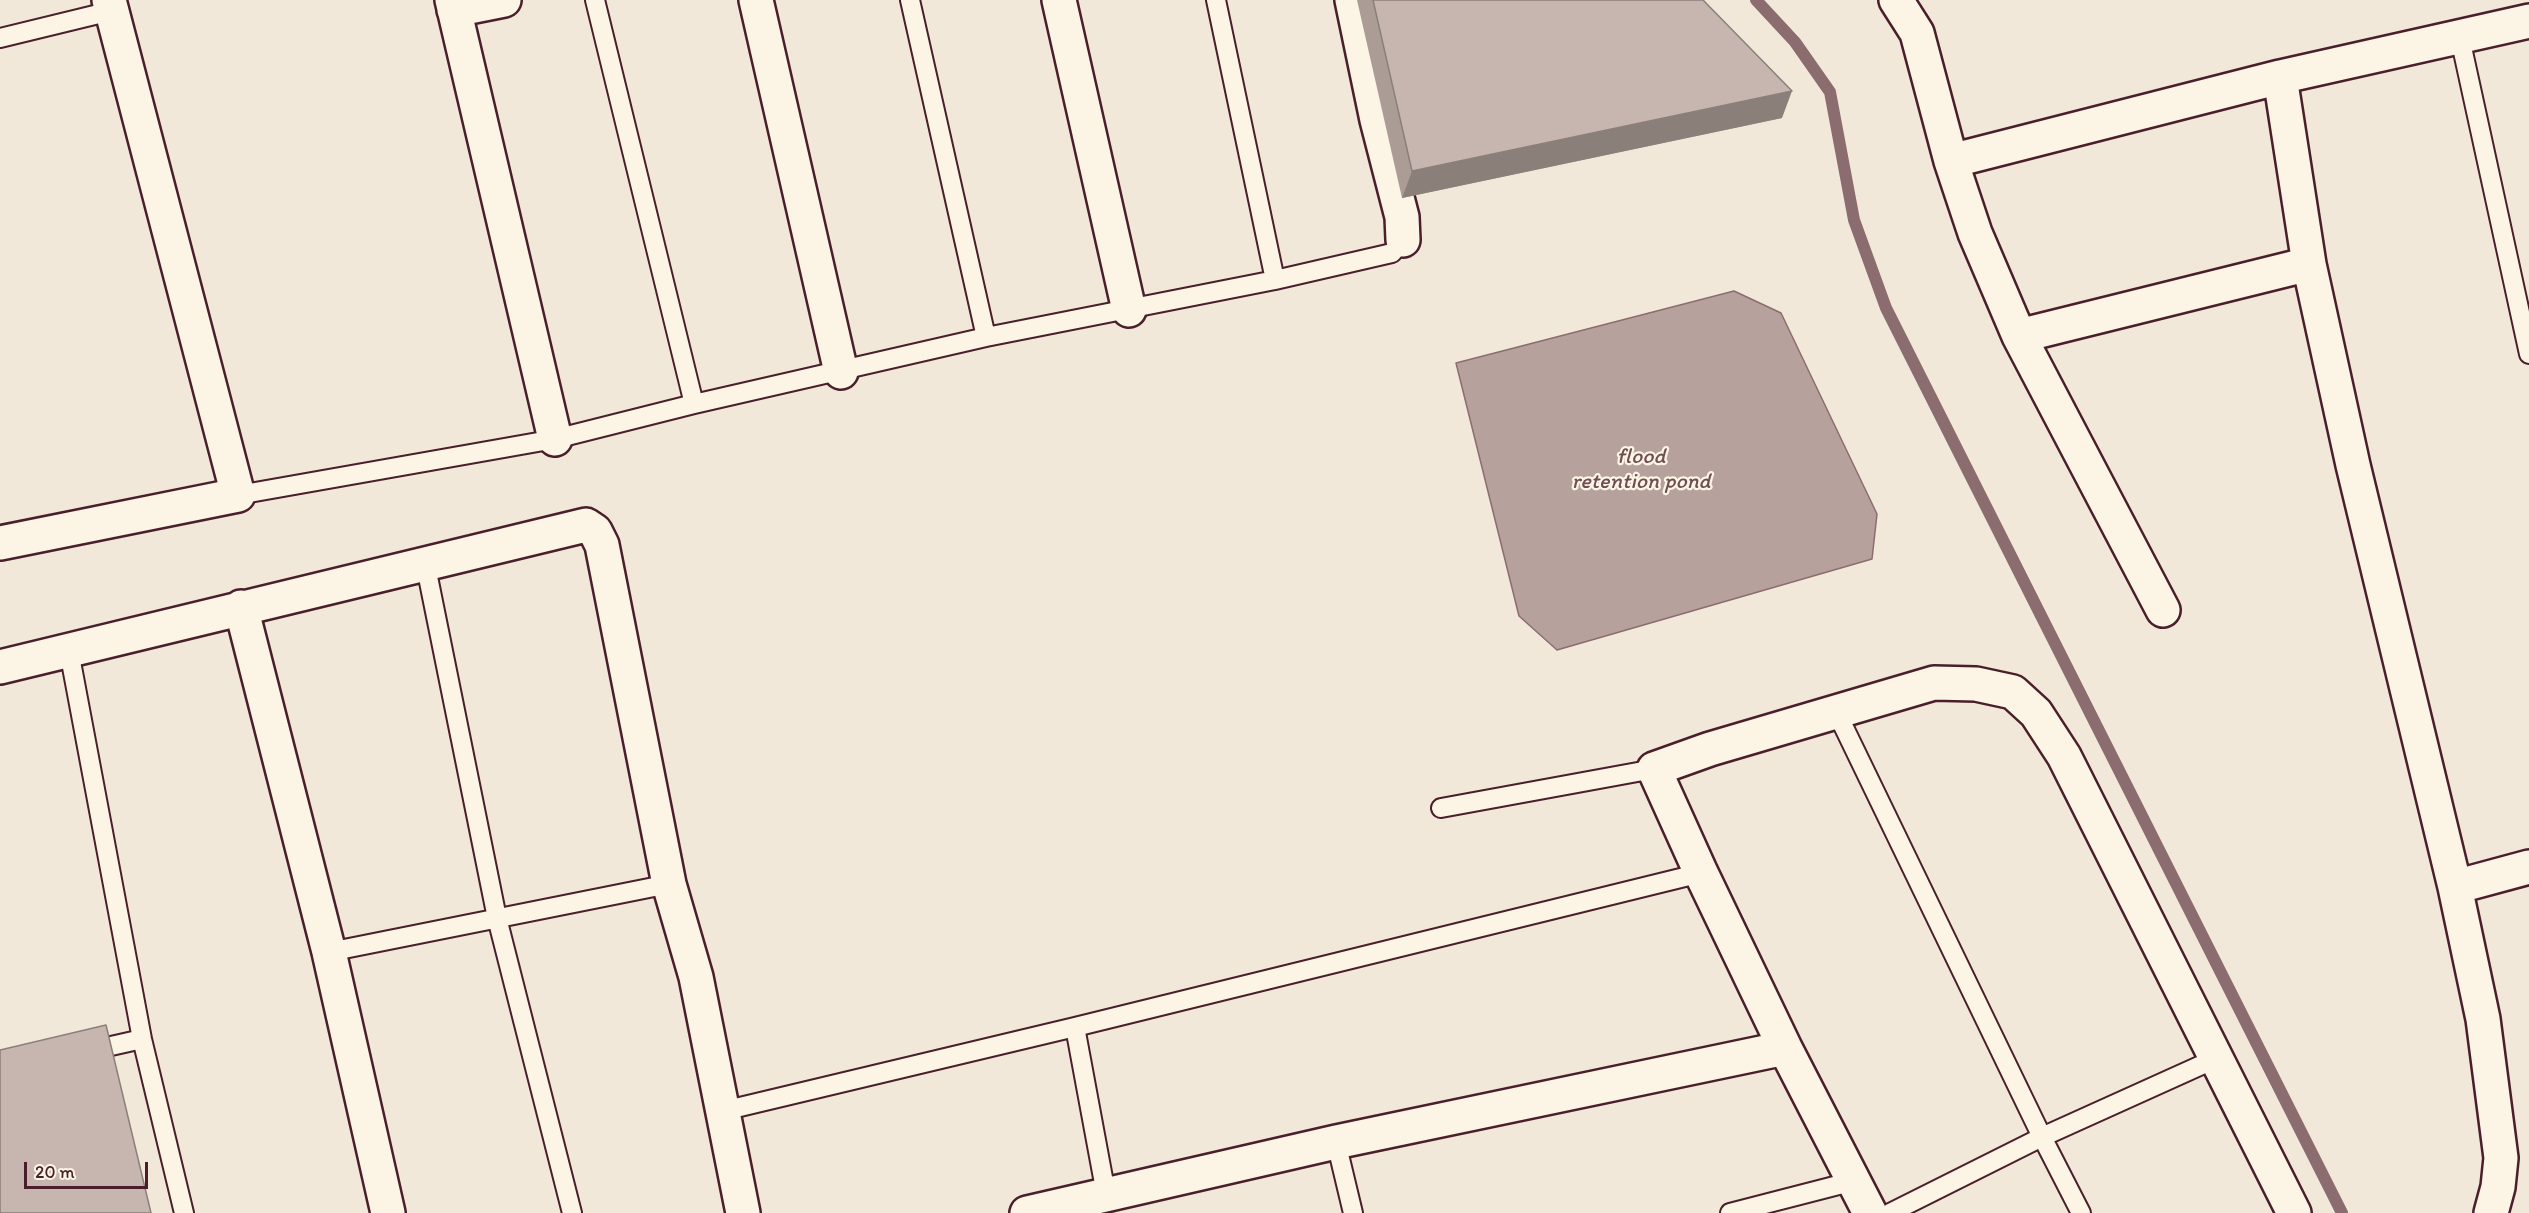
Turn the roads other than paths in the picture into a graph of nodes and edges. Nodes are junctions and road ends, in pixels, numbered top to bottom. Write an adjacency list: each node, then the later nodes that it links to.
1 (504, 0): 10 (street)
2 (595, 0): 24 (lane)
3 (756, 0): 23 (street)
4 (909, 0): 21 (lane)
5 (1059, 0): 19 (street)
6 (1216, 0): 18 (lane)
7 (1352, 0): 16 (street)
8 (1906, 2): 15 (street)
9 (110, 5): 12 (lane); 26 (street)
10 (453, 5): 25 (street)
11 (2529, 21): 13 (street)
12 (0, 38)
13 (2460, 38): 14 (street); 22 (lane)
14 (2280, 77): 15 (street); 17 (street)
15 (1951, 161): 20 (street)
16 (1403, 240): 18 (lane)
17 (2309, 264): 20 (street); 39 (street)
18 (1275, 280): 19 (lane)
19 (1129, 310): 21 (lane)
20 (2019, 336): 30 (street)
21 (986, 338): 23 (lane)
22 (2529, 354)
23 (841, 372): 24 (lane)
24 (694, 404): 25 (lane)
25 (555, 439): 26 (lane)
26 (238, 495): 27 (street)
27 (0, 543)
28 (425, 562): 29 (street); 38 (street); 40 (lane)
29 (241, 607): 31 (street); 41 (street)
30 (2163, 610)
31 (69, 651): 32 (street); 43 (lane)
32 (0, 667)
33 (1836, 711): 34 (street); 46 (street); 48 (lane)
34 (1654, 769): 35 (lane); 37 (street)
35 (1441, 808)
36 (2529, 867): 39 (street)
37 (1701, 873): 42 (lane); 44 (street)
38 (669, 884): 40 (lane); 47 (street)
39 (2455, 887): 63 (street)
40 (497, 918): 41 (lane); 54 (lane)
41 (329, 952): 53 (street)
42 (1075, 1028): 47 (lane); 51 (lane)
43 (142, 1039): 45 (lane); 52 (lane)
44 (1785, 1048): 49 (street); 50 (street)
45 (77, 1054)
46 (2217, 1058): 48 (lane); 62 (street)
47 (723, 1111): 55 (street)
48 (2042, 1137): 60 (lane); 61 (lane)
49 (1336, 1142): 51 (street); 57 (lane)
50 (1854, 1181): 58 (lane); 59 (street)
51 (1106, 1194): 56 (street)
52 (183, 1213)
53 (388, 1213)
54 (572, 1213)
55 (743, 1213)
56 (1027, 1213)
57 (1353, 1213)
58 (1730, 1213)
59 (1870, 1213)
60 (1890, 1213)
61 (2081, 1213)
62 (2294, 1213)
63 (2491, 1213)

